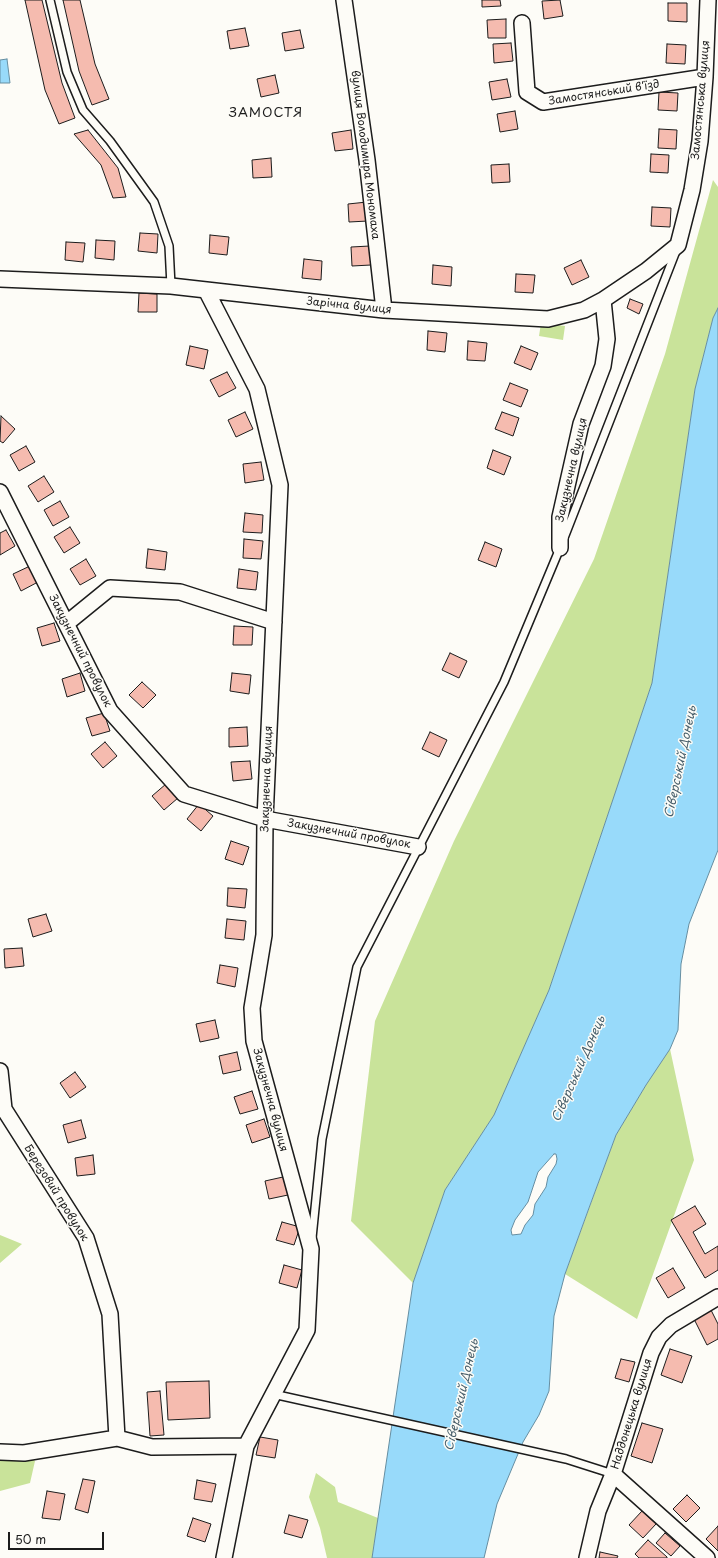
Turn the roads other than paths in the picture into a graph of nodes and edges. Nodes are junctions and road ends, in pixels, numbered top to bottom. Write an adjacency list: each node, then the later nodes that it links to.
1 (50, 0): 8 (lane)
2 (344, 0): 11 (street, вулиця Володимира Мономаха)
3 (708, 0): 5 (street, Замостянська вулиця)
4 (522, 22): 5 (street, Замостянський в'їзд)
5 (706, 77): 6 (street, Замостянська вулиця)
6 (678, 245): 10 (street, Зарічна вулиця); 13 (lane)
7 (0, 279): 8 (street, Зарічна вулиця)
8 (171, 286): 9 (street, Зарічна вулиця)
9 (206, 290): 11 (street, Зарічна вулиця); 14 (street, Закузнечна вулиця)
10 (603, 300): 11 (street, Зарічна вулиця); 13 (street, Закузнечна вулиця)
11 (384, 310)
12 (0, 492): 15 (street, Закузнечний провулок)
13 (560, 548): 17 (lane)
14 (274, 622): 15 (street); 16 (street, Закузнечна вулиця)
15 (67, 623): 16 (street, Закузнечний провулок)
16 (265, 819): 17 (street, Закузнечний провулок); 19 (street, Закузнечна вулиця)
17 (418, 847): 19 (lane)
18 (0, 1071): 22 (street, Березовий провулок)
19 (311, 1249): 21 (street, Закузнечна вулиця)
20 (718, 1298): 25 (street, Наддонецька вулиця)
21 (273, 1394): 23 (street, Закузнечна вулиця); 25 (lane)
22 (117, 1438): 23 (street); 24 (street)
23 (246, 1446): 26 (street, Закузнечна вулиця)
24 (0, 1452)
25 (613, 1474): 27 (street, Наддонецька вулиця); 28 (street)
26 (224, 1558)
27 (587, 1558)
28 (707, 1558)

